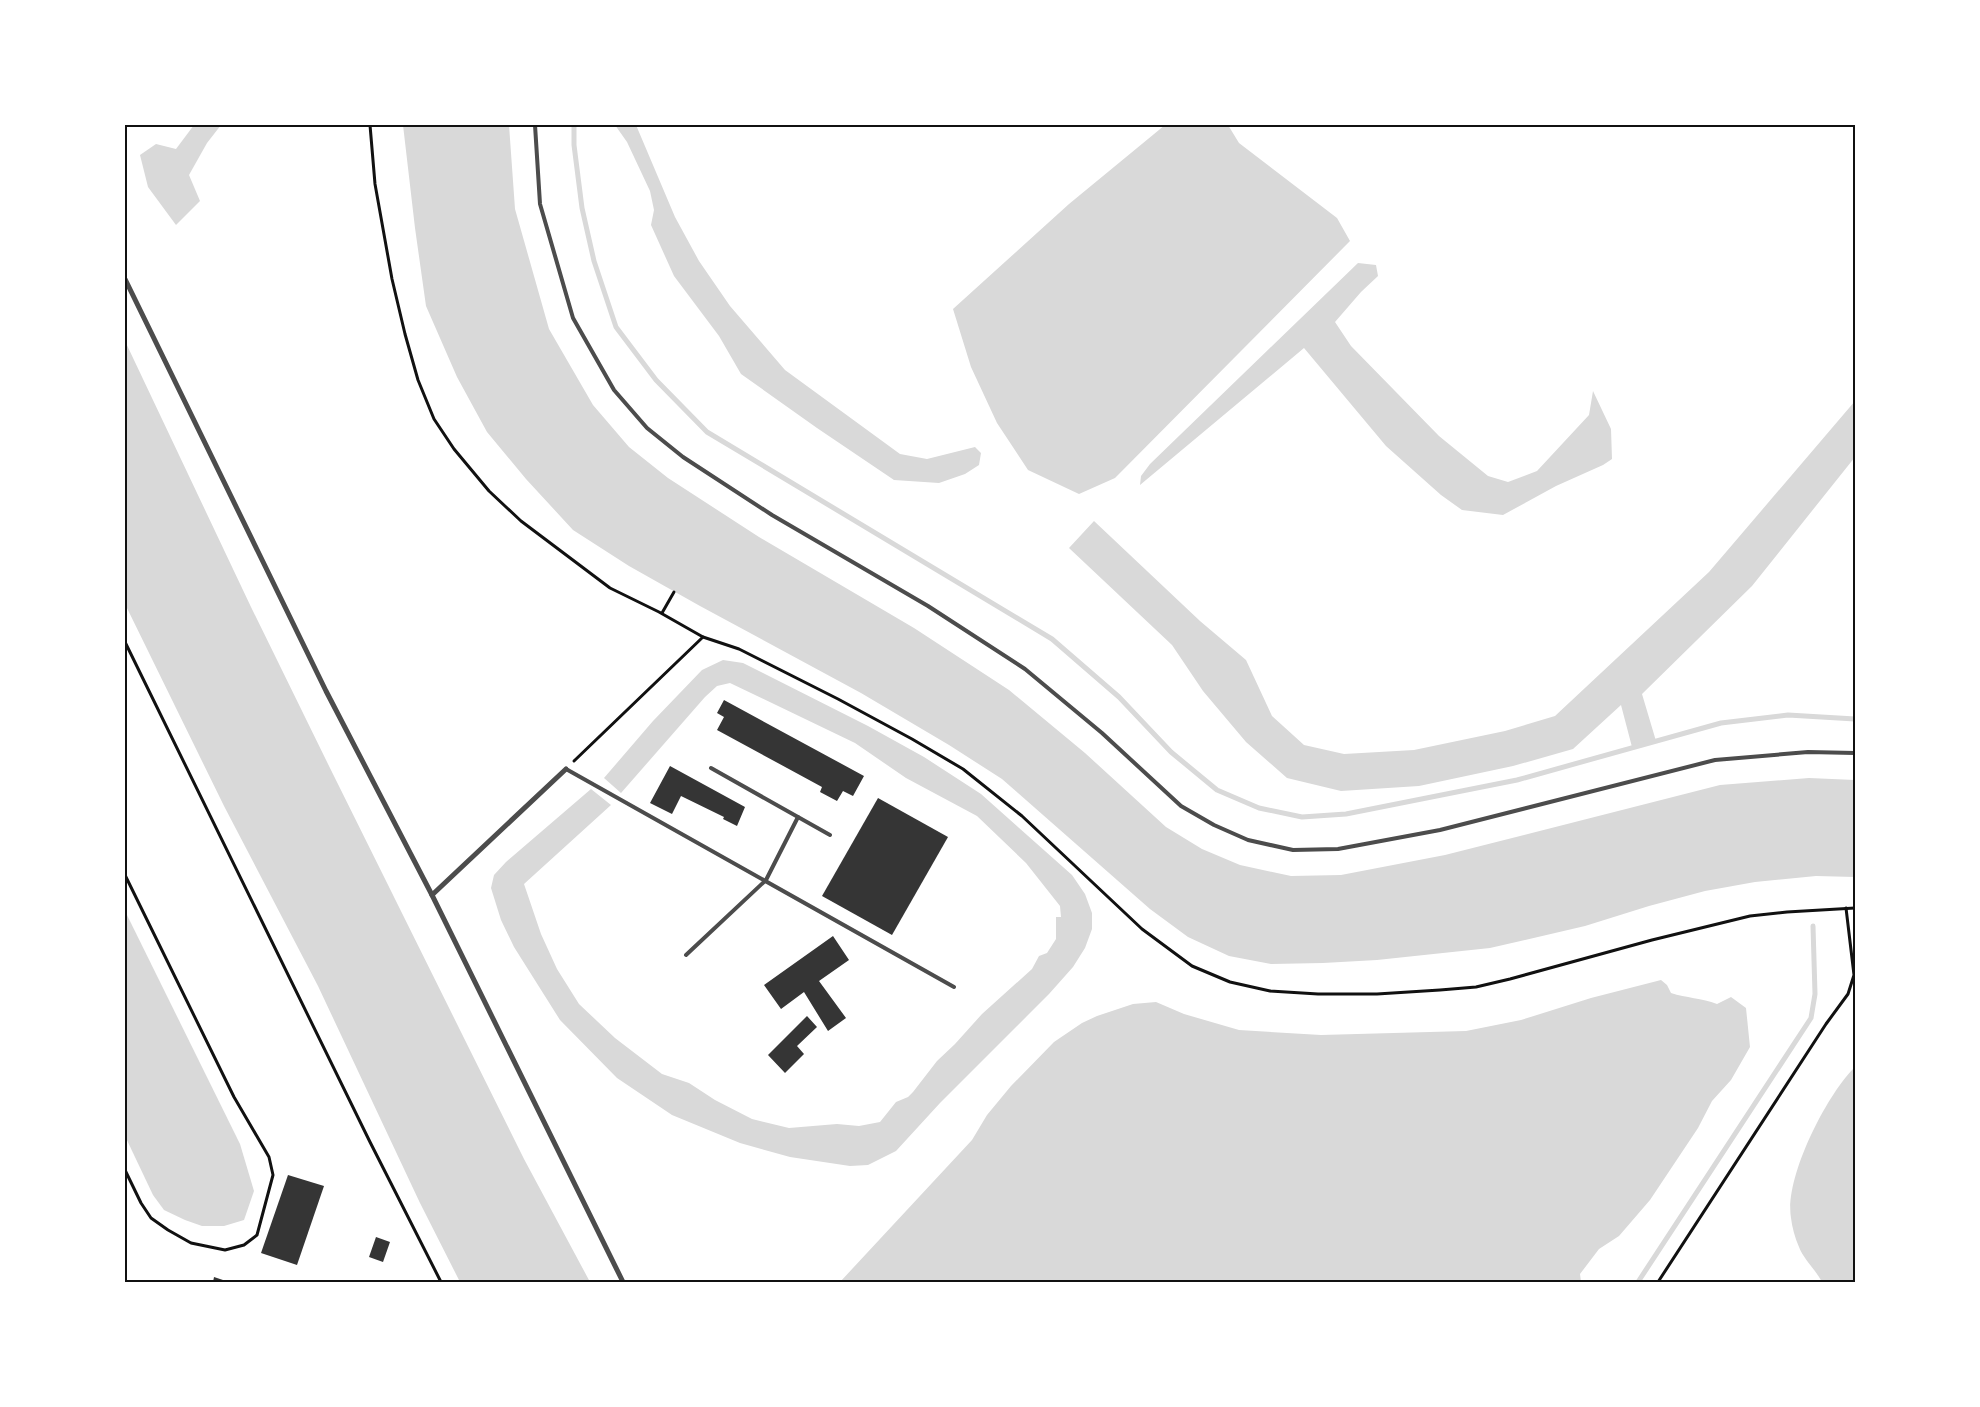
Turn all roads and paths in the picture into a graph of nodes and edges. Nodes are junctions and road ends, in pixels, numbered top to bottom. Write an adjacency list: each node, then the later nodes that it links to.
1 (370, 125): 5 (path)
2 (535, 125): 8 (lane)
3 (125, 279): 15 (street)
4 (674, 592): 5 (path)
5 (662, 614): 6 (path)
6 (703, 637): 10 (path); 16 (path)
7 (125, 642): 21 (path)
8 (1855, 754)
9 (711, 768): 11 (lane)
10 (566, 769): 14 (lane); 15 (street)
11 (798, 817): 12 (lane); 14 (lane)
12 (830, 835)
13 (125, 875): 20 (path)
14 (766, 880): 18 (lane); 19 (lane)
15 (432, 895): 22 (street)
16 (1846, 908): 17 (path); 23 (path)
17 (1855, 908)
18 (686, 955)
19 (954, 987)
20 (125, 1170)
21 (441, 1282)
22 (623, 1282)
23 (1658, 1282)

